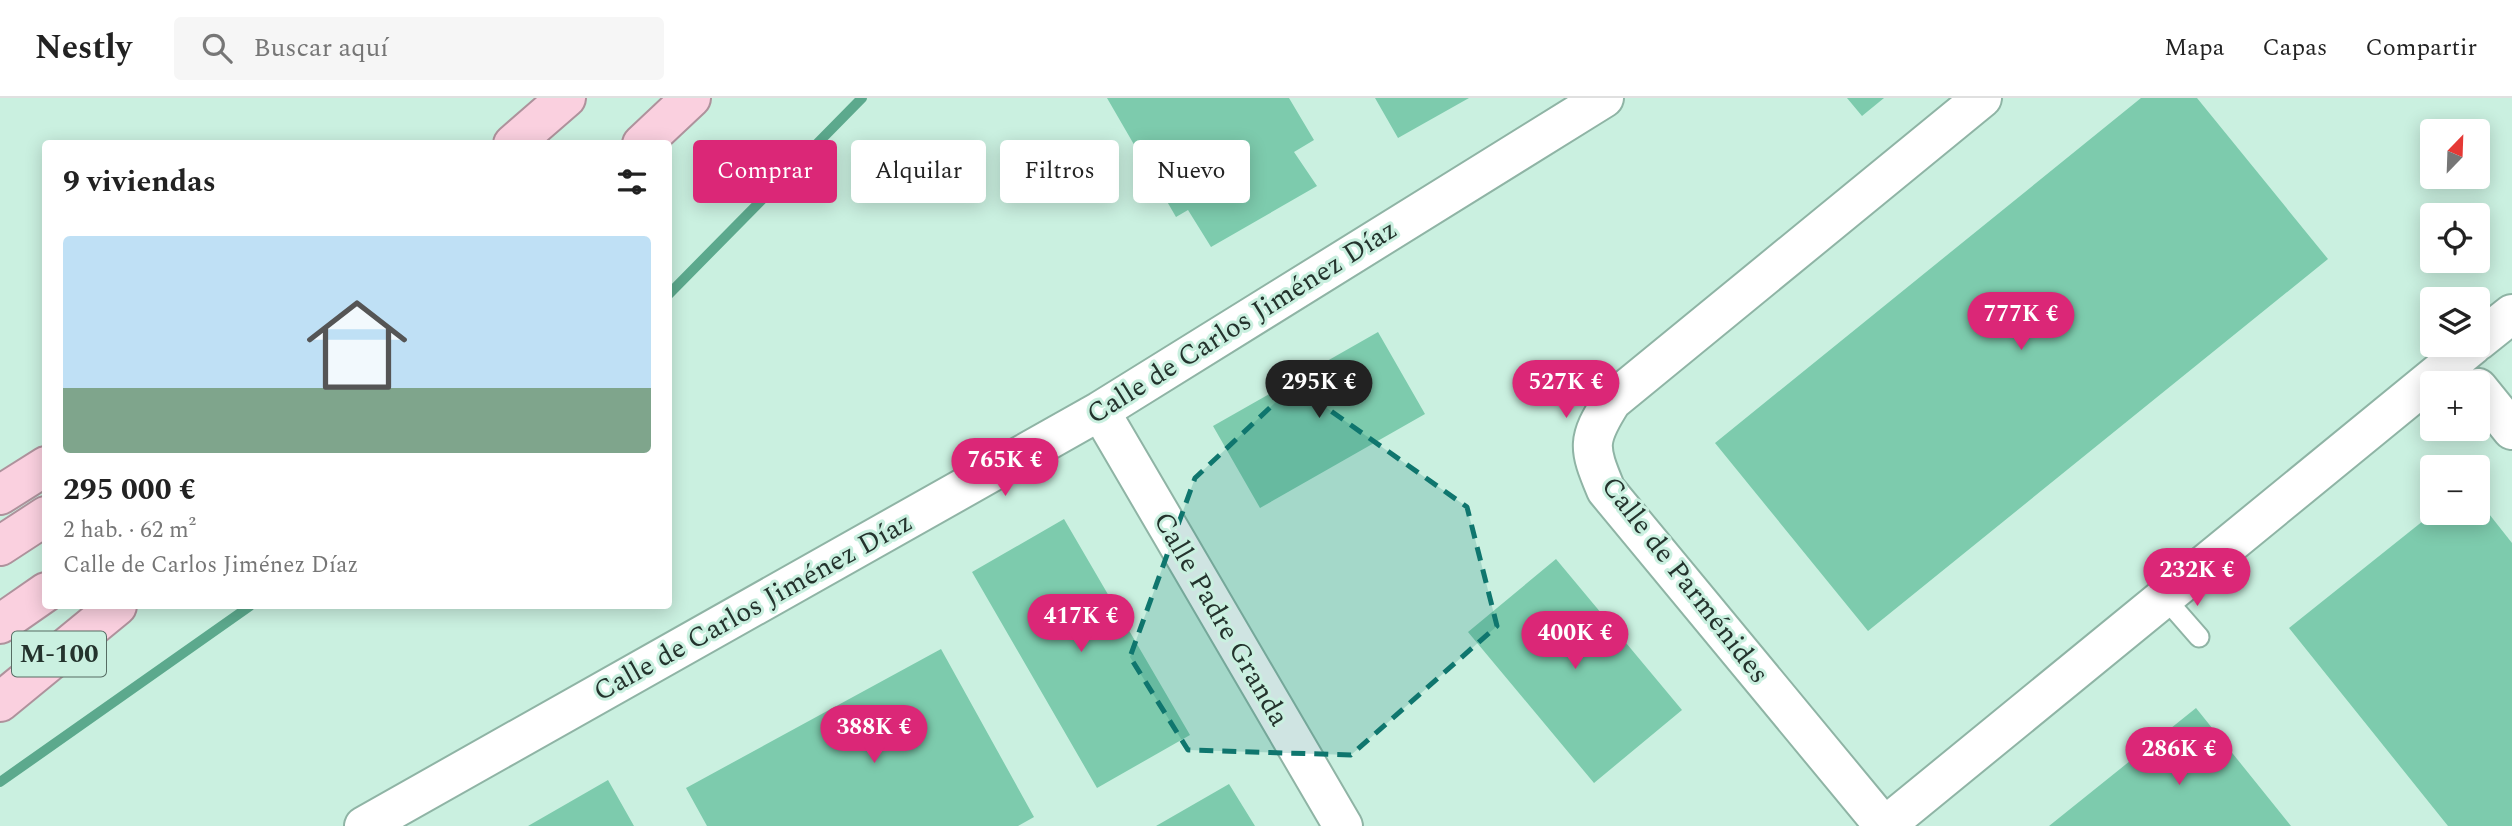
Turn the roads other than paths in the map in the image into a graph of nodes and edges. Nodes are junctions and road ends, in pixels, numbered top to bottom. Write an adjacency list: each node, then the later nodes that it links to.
1 (566, 98): 5 (highway)
2 (691, 98): 6 (highway)
3 (1604, 98): 11 (street, Calle de Carlos Jiménez Díaz)
4 (1982, 98): 25 (street, Calle de Parménides)
5 (518, 140)
6 (646, 140)
7 (2512, 314): 8 (street)
8 (2490, 337)
9 (2470, 357): 18 (street)
10 (2490, 403): 12 (street)
11 (1100, 411): 23 (street, Calle de Carlos Jiménez Díaz); 24 (street, Calle Padre Granda)
12 (2512, 430)
13 (42, 469): 14 (highway)
14 (0, 495)
15 (42, 519): 16 (highway)
16 (0, 546)
17 (42, 596): 20 (highway, M-100)
18 (2164, 597): 21 (lane); 25 (street)
19 (113, 609): 22 (highway, M-100)
20 (0, 624)
21 (2199, 637)
22 (0, 702)
23 (364, 826)
24 (1343, 826)
25 (1885, 826)

